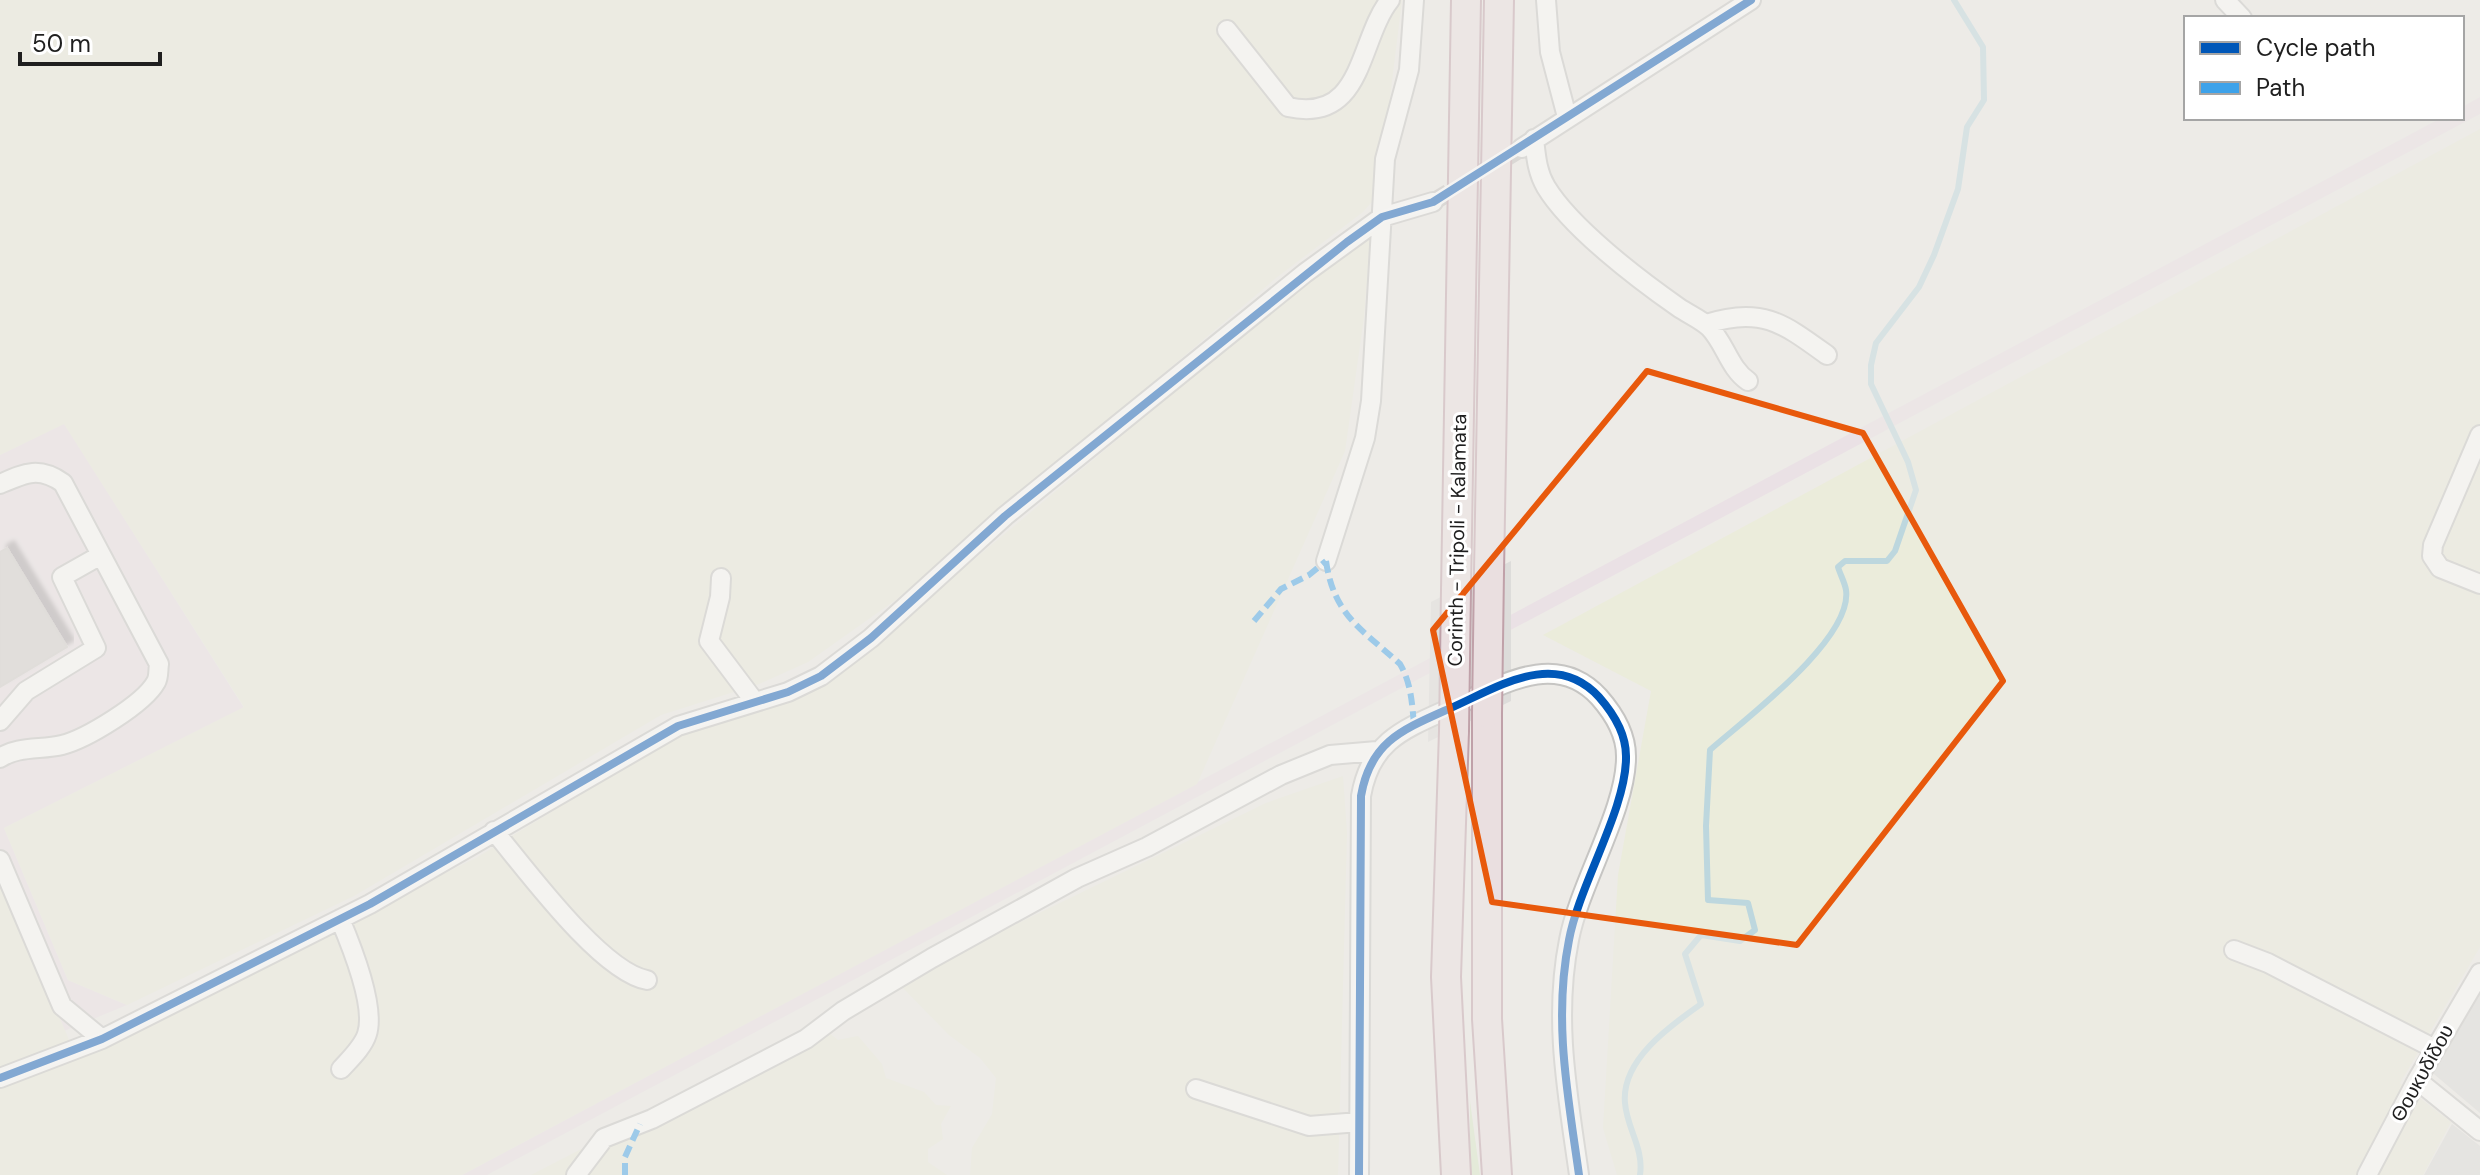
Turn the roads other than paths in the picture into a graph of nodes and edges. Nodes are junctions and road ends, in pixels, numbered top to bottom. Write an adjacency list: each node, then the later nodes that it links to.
1 (1390, 0): 9 (street)
2 (1414, 0): 12 (street)
3 (1466, 0): 42 (highway, Corinth - Tripoli - Kalamata, bridge)
4 (1499, 0): 43 (highway, Corinth - Tripoli - Kalamata, bridge)
5 (1546, 0): 10 (street)
6 (1751, 0): 10 (street)
7 (2225, 0): 8 (street)
8 (2240, 16)
9 (1227, 30)
10 (1567, 117): 13 (street)
11 (1433, 202): 12 (street)
12 (1382, 217): 19 (street); 22 (street)
13 (1706, 324): 14 (street); 15 (street)
14 (1827, 355)
15 (1748, 381)
16 (2480, 435): 21 (street)
17 (0, 484): 18 (street)
18 (101, 555): 23 (street); 25 (street)
19 (1326, 561)
20 (721, 578): 22 (street)
21 (2480, 584)
22 (755, 702): 26 (street)
23 (0, 721)
24 (1377, 751): 38 (street); 40 (street); 44 (street)
25 (0, 758)
26 (494, 831): 28 (street); 31 (street)
27 (0, 860): 32 (street)
28 (340, 919): 32 (street); 34 (street)
29 (2234, 950): 33 (street)
30 (2480, 973): 33 (street, Θουκυδίδου)
31 (647, 980)
32 (102, 1039): 35 (street)
33 (2435, 1049): 36 (street, Θουκυδίδου)
34 (341, 1069)
35 (0, 1078)
36 (2417, 1080): 39 (street); 45 (street, Θουκυδίδου)
37 (1196, 1089): 38 (street)
38 (1359, 1122): 41 (street)
39 (2480, 1131)
40 (576, 1175)
41 (1359, 1175)
42 (1456, 1175)
43 (1497, 1175)
44 (1579, 1175)
45 (2367, 1175)

